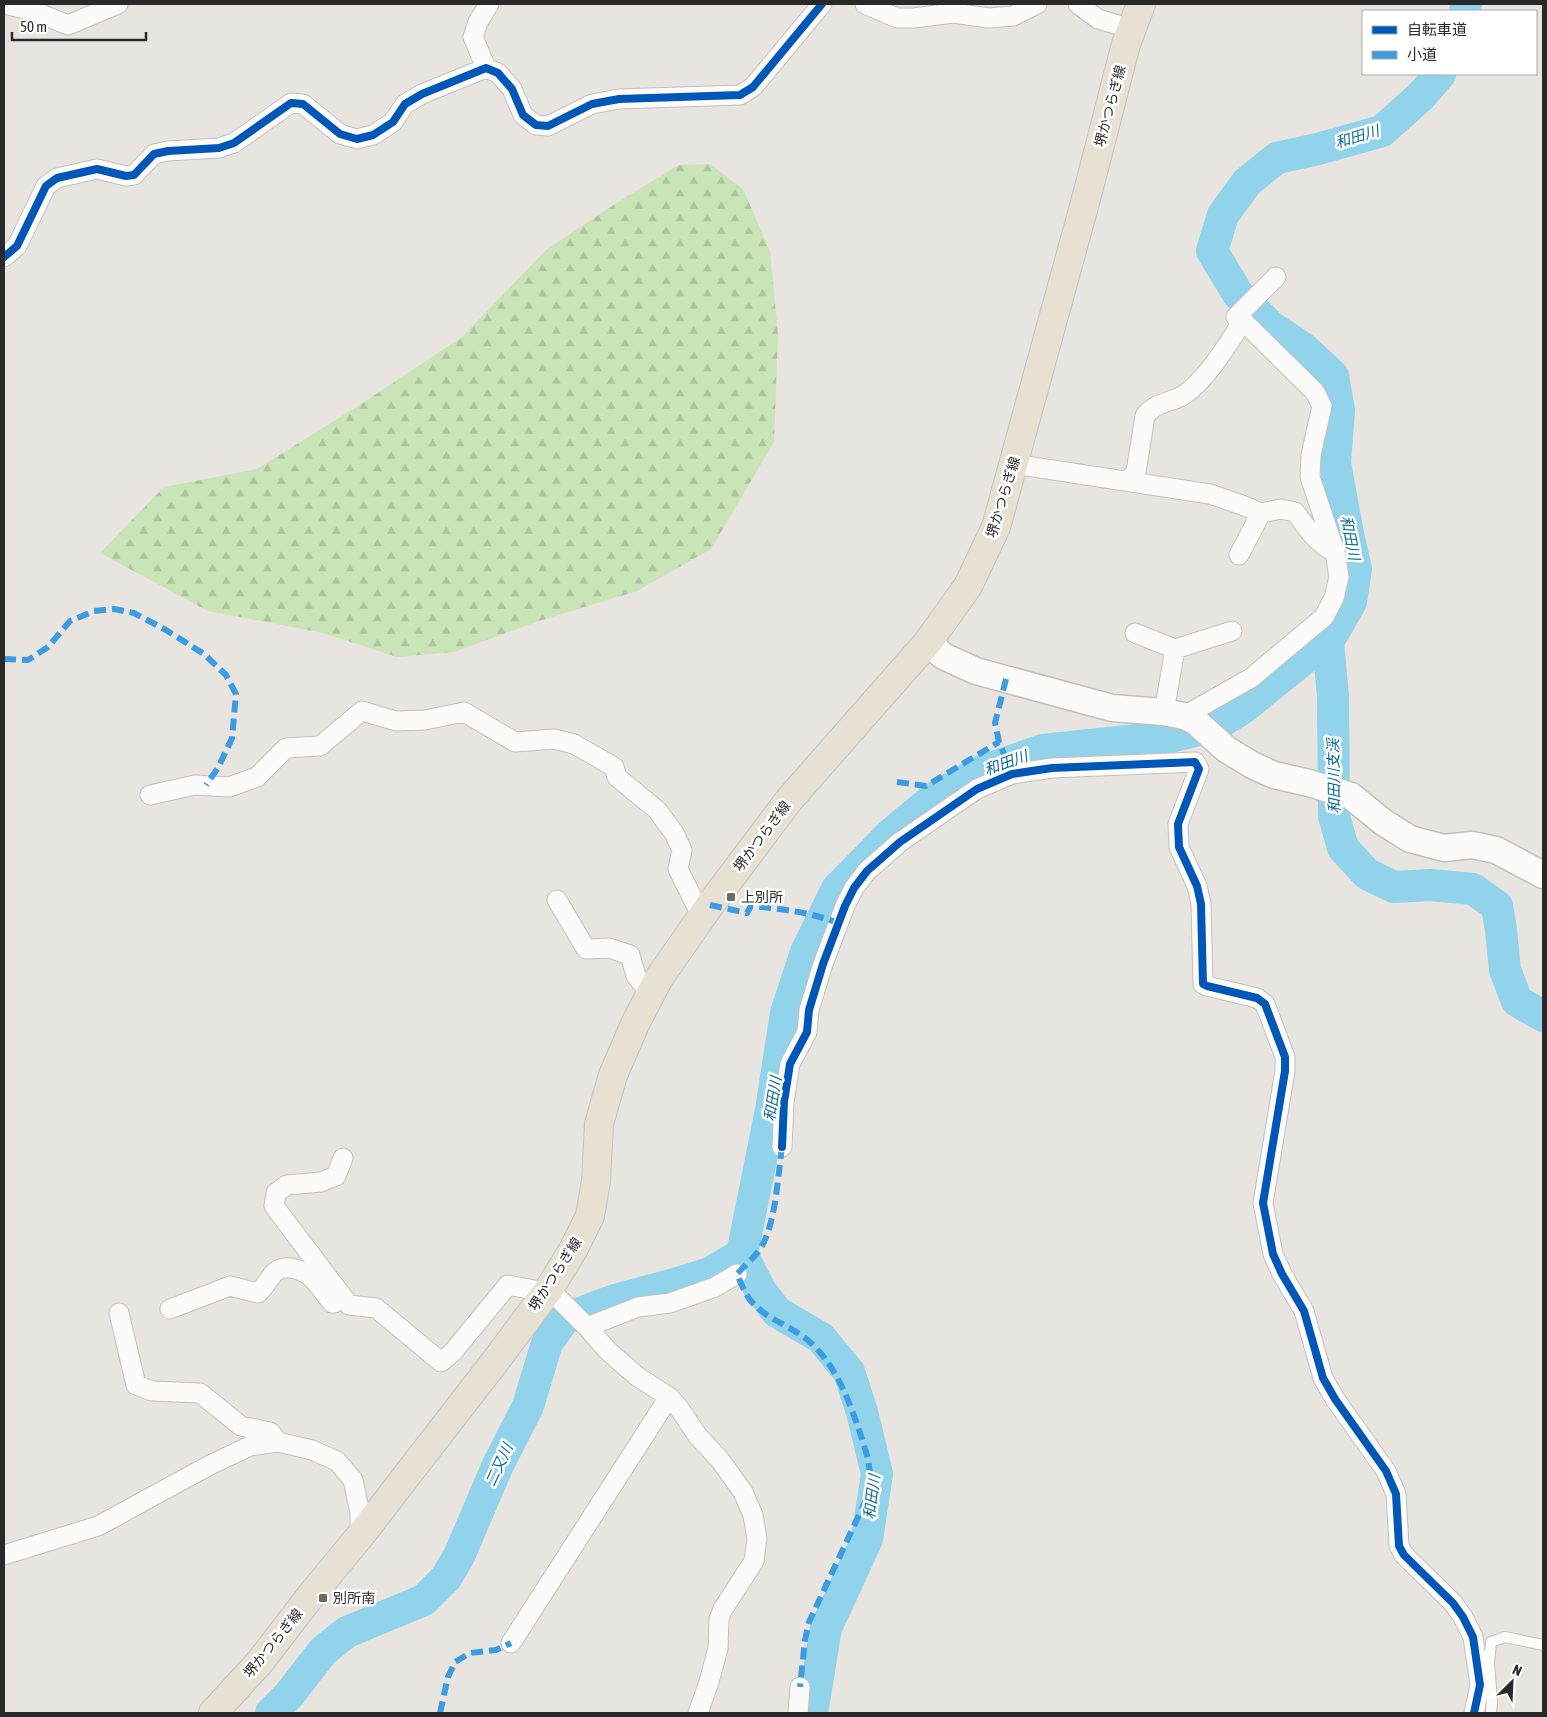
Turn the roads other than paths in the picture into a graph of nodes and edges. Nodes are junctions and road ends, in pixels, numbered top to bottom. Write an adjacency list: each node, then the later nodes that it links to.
1 (4, 4): 2 (street)
2 (118, 4)
3 (489, 4): 10 (street)
4 (822, 4): 10 (street)
5 (865, 4): 6 (street)
6 (1037, 4)
7 (1078, 4): 9 (street)
8 (1141, 4): 9 (main road, 堺かつらぎ線)
9 (1132, 29): 14 (main road, 堺かつらぎ線)
10 (486, 68): 11 (street)
11 (4, 257)
12 (1276, 277): 13 (street)
13 (1243, 321): 15 (street); 17 (street)
14 (1013, 464): 15 (street); 21 (main road, 堺かつらぎ線)
15 (1127, 482): 16 (street)
16 (1261, 513): 17 (street); 18 (street)
17 (1335, 552): 23 (street)
18 (1239, 555)
19 (1232, 631): 22 (street)
20 (1135, 632): 22 (street)
21 (928, 642): 23 (street); 29 (main road, 堺かつらぎ線)
22 (1175, 649): 23 (street)
23 (1181, 716): 24 (street)
24 (1226, 749): 25 (street); 27 (street)
25 (1195, 762): 31 (street); 49 (street)
26 (150, 795): 29 (street)
27 (1543, 875)
28 (556, 900): 30 (street)
29 (702, 916): 30 (main road, 堺かつらぎ線)
30 (651, 994): 34 (main road, 堺かつらぎ線)
31 (782, 1147)
32 (343, 1158): 35 (street)
33 (737, 1274): 38 (street)
34 (547, 1291): 35 (street); 38 (street); 41 (main road, 堺かつらぎ線)
35 (349, 1305): 36 (street)
36 (170, 1309)
37 (119, 1313): 40 (street)
38 (587, 1326): 39 (street)
39 (669, 1397): 43 (street); 47 (street)
40 (278, 1442): 41 (street); 42 (street)
41 (360, 1536): 46 (main road, 堺かつらぎ線)
42 (4, 1555)
43 (511, 1643)
44 (1543, 1644): 50 (lane)
45 (800, 1687): 48 (street)
46 (213, 1713)
47 (698, 1713)
48 (798, 1713)
49 (1474, 1713)
50 (1491, 1713)

